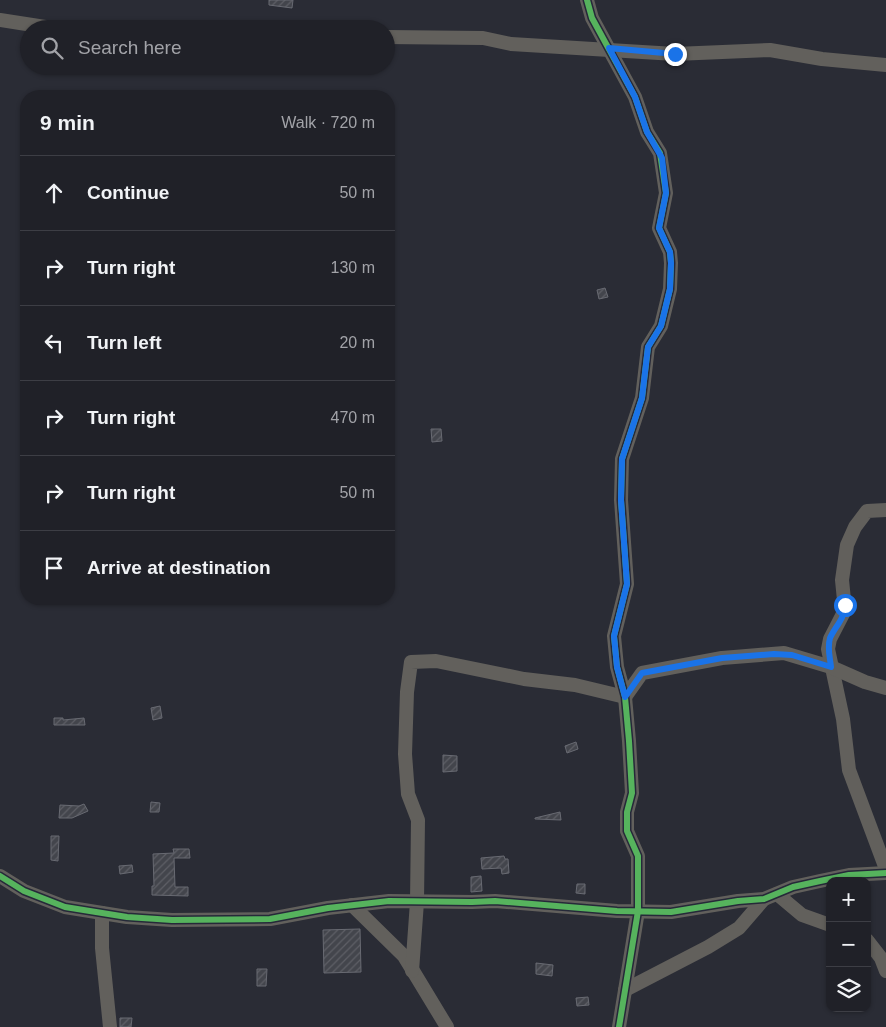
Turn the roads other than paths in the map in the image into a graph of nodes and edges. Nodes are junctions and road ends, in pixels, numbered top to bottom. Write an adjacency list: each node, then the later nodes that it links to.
1 (587, 0): 5 (street)
2 (0, 20): 3 (street)
3 (20, 23)
4 (395, 38): 5 (street)
5 (609, 48): 6 (street); 10 (street)
6 (886, 65)
7 (886, 510): 8 (street)
8 (831, 667): 9 (street); 10 (street); 11 (street)
9 (886, 688)
10 (625, 697): 15 (street); 17 (street)
11 (886, 871): 13 (street)
12 (0, 876): 18 (street)
13 (777, 894): 14 (street); 19 (street)
14 (764, 899): 17 (street); 23 (street)
15 (417, 902): 16 (street); 17 (street); 21 (street)
16 (352, 905): 18 (street); 21 (street)
17 (638, 911): 23 (street)
18 (102, 913): 24 (street)
19 (826, 924)
20 (871, 945): 22 (street)
21 (412, 971): 25 (street)
22 (886, 971)
23 (625, 990): 26 (street)
24 (110, 1027)
25 (447, 1027)
26 (619, 1027)

